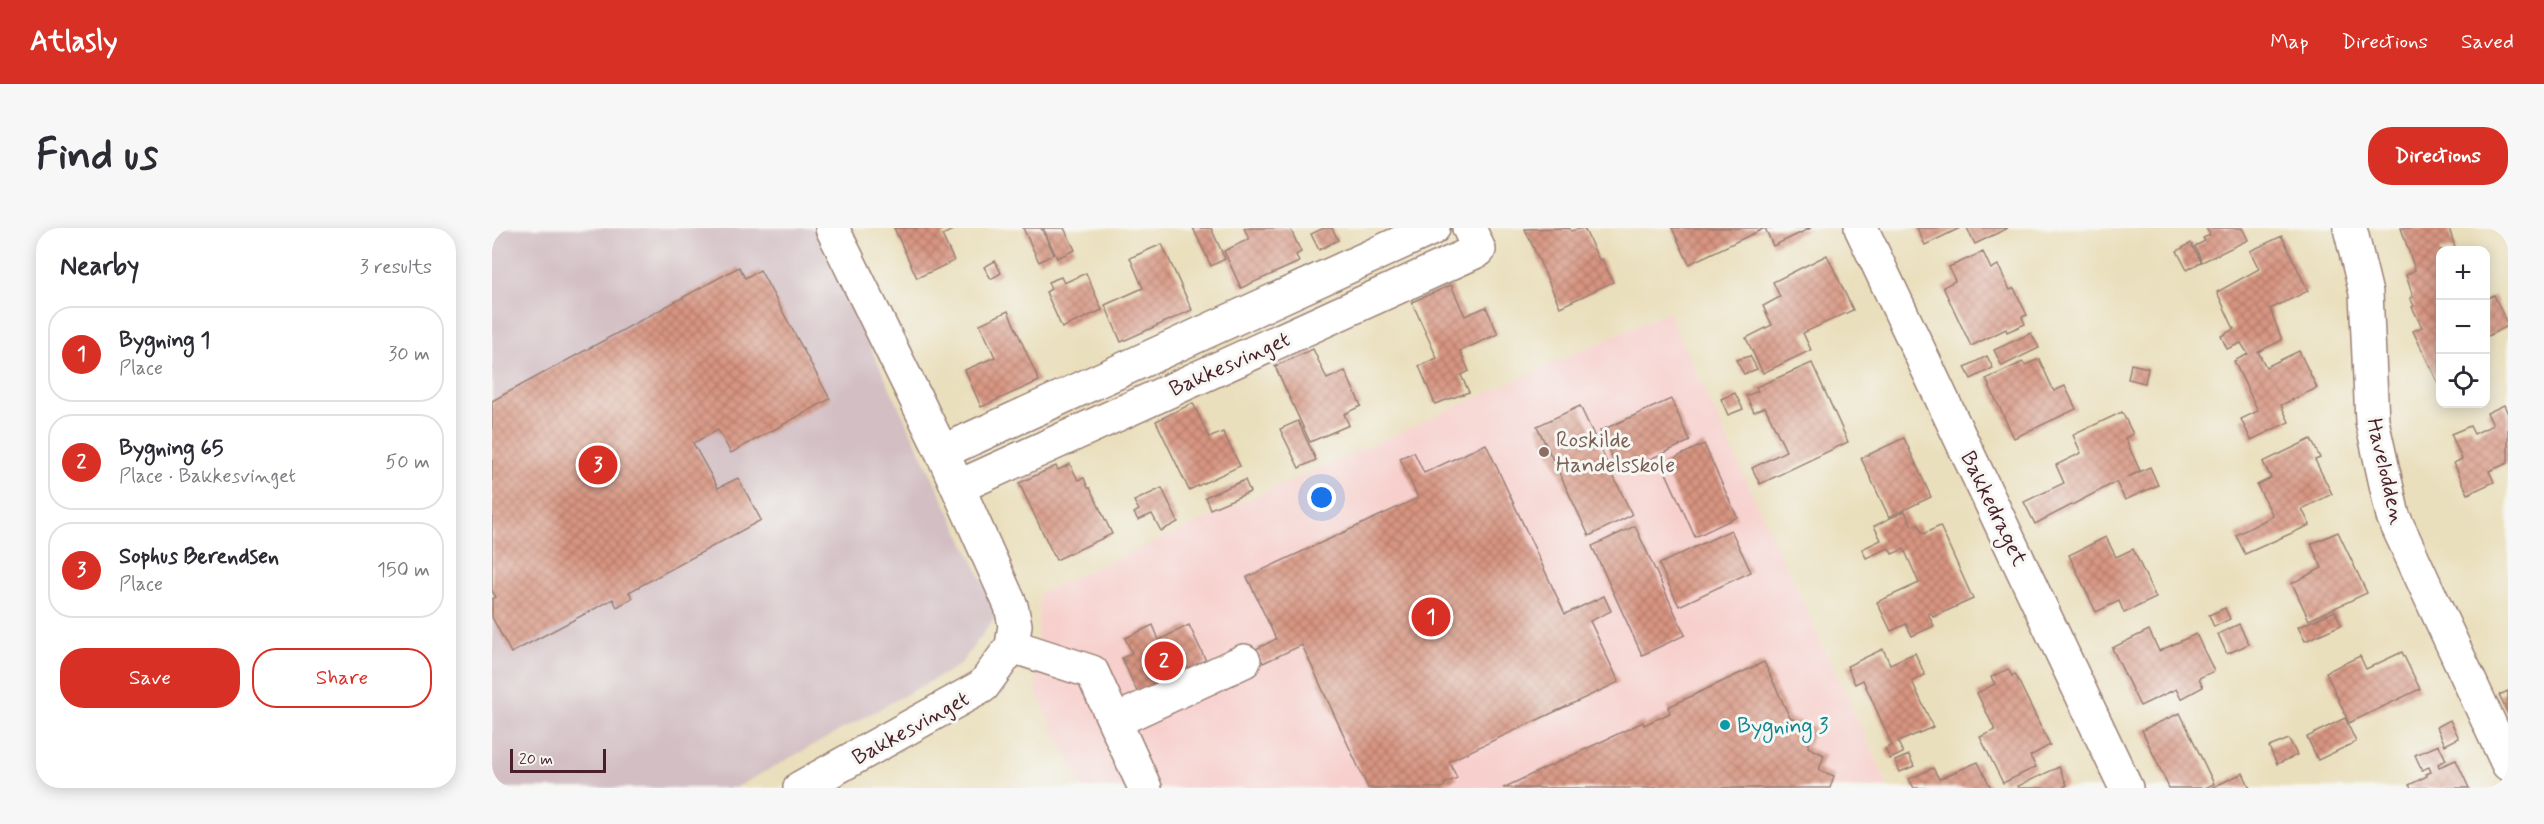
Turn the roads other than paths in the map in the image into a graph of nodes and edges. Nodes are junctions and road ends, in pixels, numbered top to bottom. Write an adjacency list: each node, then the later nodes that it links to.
1 (832, 228): 6 (street)
2 (1433, 228): 6 (street, Bakkesvinget)
3 (1469, 228): 7 (street, Bakkesvinget)
4 (1861, 228): 14 (street, Bakkedraget)
5 (2350, 228): 11 (street, Havelodden)
6 (942, 452): 7 (street)
7 (958, 487): 8 (street)
8 (1012, 646): 10 (street); 12 (street, Bakkesvinget)
9 (1244, 661): 10 (street)
10 (1115, 721): 13 (street)
11 (2508, 764)
12 (800, 788)
13 (1145, 788)
14 (2126, 788)

